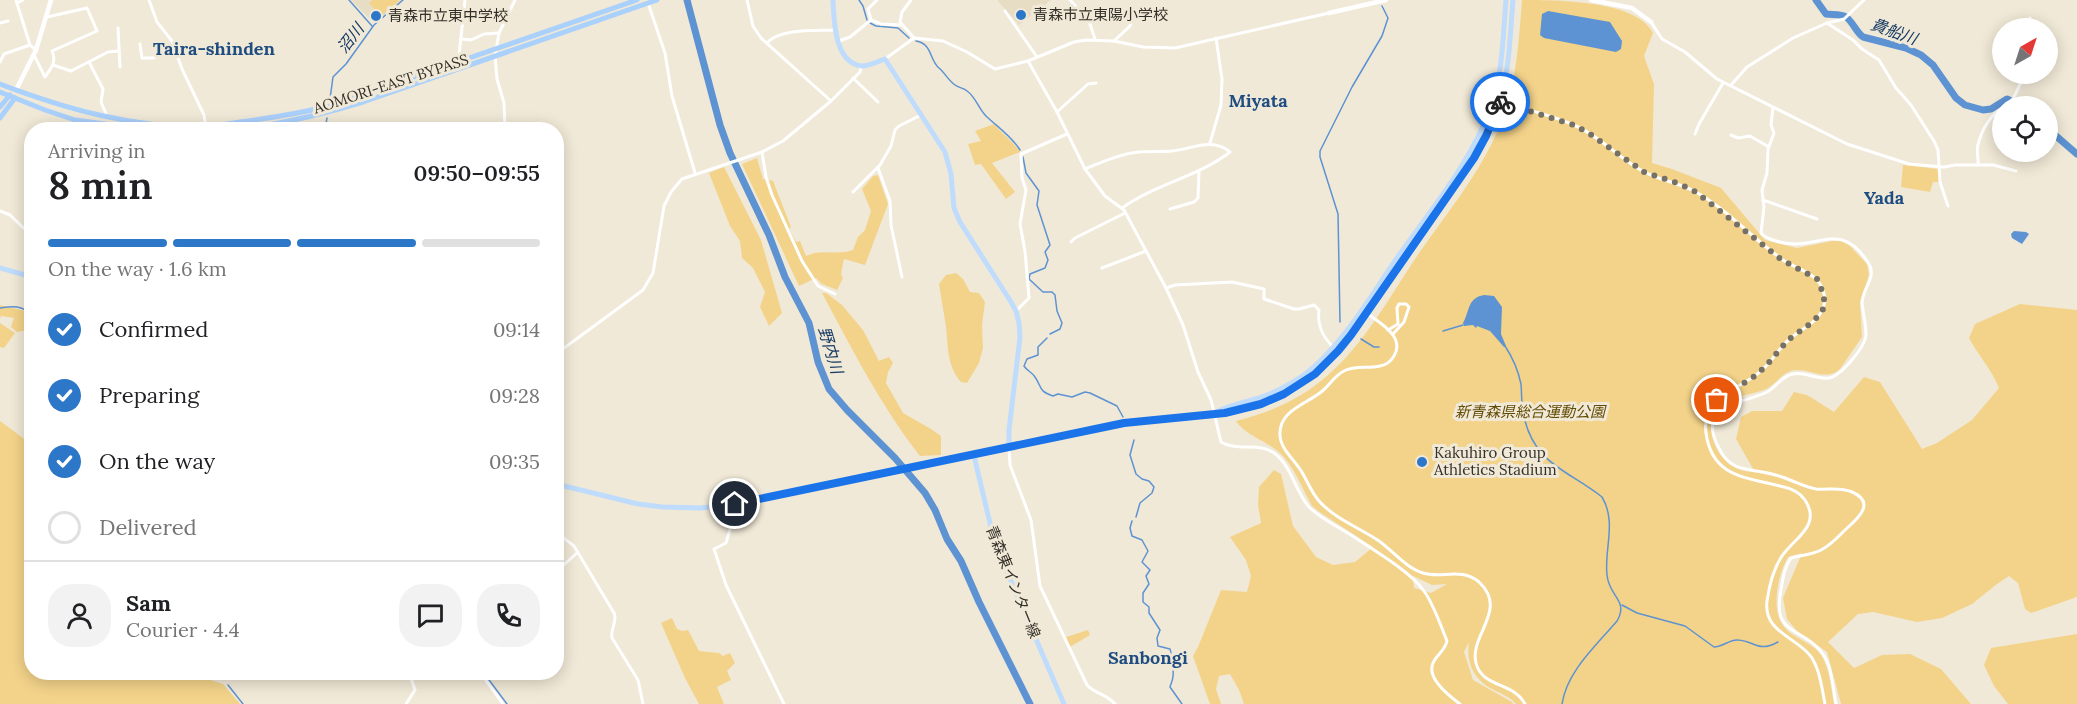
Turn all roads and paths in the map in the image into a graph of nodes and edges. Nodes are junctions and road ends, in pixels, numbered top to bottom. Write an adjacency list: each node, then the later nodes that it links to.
1 (24, 0): 20 (street)
2 (51, 0): 27 (street)
3 (149, 0): 48 (street)
4 (465, 0): 39 (street)
5 (515, 0): 36 (street)
6 (613, 0): 22 (street)
7 (637, 0): 22 (highway, AOMORI-EAST BYPASS)
8 (657, 0): 21 (highway, AOMORI-EAST BYPASS)
9 (747, 0): 43 (street)
10 (833, 0): 35 (main road)
11 (877, 0): 28 (street)
12 (911, 0): 33 (street)
13 (1070, 0): 40 (street)
14 (1386, 0): 26 (street)
15 (1506, 0): 69 (main road)
16 (1513, 0): 69 (main road)
17 (1591, 0): 23 (street)
18 (1629, 0): 23 (street)
19 (1864, 0): 32 (street)
20 (16, 2): 45 (street)
21 (648, 3): 50 (highway, AOMORI-EAST BYPASS); 96 (street)
22 (616, 7): 46 (highway, AOMORI-EAST BYPASS)
23 (1632, 8): 30 (street)
24 (1005, 11): 51 (street)
25 (1134, 12): 42 (street)
26 (1329, 13): 38 (street)
27 (47, 17): 49 (street); 57 (street)
28 (871, 20): 33 (street); 41 (street)
29 (8, 21): 31 (street)
30 (1651, 22): 62 (street)
31 (0, 23)
32 (1827, 23): 64 (street); 91 (street)
33 (901, 25): 37 (street)
34 (118, 28): 47 (street)
35 (836, 30): 41 (main road); 43 (street)
36 (499, 33): 39 (street); 46 (street)
37 (914, 38): 52 (street); 54 (street)
38 (1216, 38): 42 (street); 87 (street)
39 (460, 39): 53 (street)
40 (1095, 39): 42 (street); 51 (street)
41 (839, 41): 58 (main road)
42 (1114, 41)
43 (767, 43): 68 (street)
44 (140, 44): 48 (street)
45 (30, 45): 49 (street); 55 (street)
46 (497, 48): 50 (street); 53 (highway, AOMORI-EAST BYPASS)
47 (119, 51): 56 (street); 59 (street)
48 (176, 51): 80 (street)
49 (35, 52): 57 (street); 65 (street)
50 (495, 56): 82 (highway, AOMORI-EAST BYPASS); 83 (street)
51 (1037, 57): 54 (street)
52 (885, 59): 58 (main road); 74 (main road)
53 (460, 61): 81 (highway, AOMORI-EAST BYPASS)
54 (1028, 61): 73 (street)
55 (0, 62)
56 (88, 62): 57 (street); 77 (street)
57 (53, 65)
58 (862, 66): 60 (street)
59 (120, 67)
60 (853, 78): 68 (street); 70 (street)
61 (1096, 83): 73 (street)
62 (1723, 83): 64 (street); 85 (street)
63 (0, 84): 65 (highway, AOMORI-EAST BYPASS)
64 (1731, 85): 72 (street)
65 (16, 90): 67 (highway); 77 (highway, AOMORI-EAST BYPASS)
66 (0, 92): 67 (highway)
67 (12, 97): 71 (highway); 76 (highway); 78 (highway)
68 (831, 101): 89 (street)
69 (1496, 101): 116 (main road); 140 (street)
70 (878, 102)
71 (0, 107)
72 (1773, 107): 88 (street); 91 (street)
73 (1057, 112): 84 (street)
74 (921, 115): 92 (street); 114 (main road)
75 (1992, 115): 90 (street)
76 (0, 118)
77 (107, 118): 79 (highway, AOMORI-EAST BYPASS)
78 (90, 122)
79 (138, 122)
80 (205, 122)
81 (245, 122)
82 (285, 122)
83 (505, 122)
84 (1067, 134): 93 (street); 114 (street)
85 (1695, 134)
86 (1731, 135): 88 (street)
87 (1210, 143): 93 (street); 94 (street)
88 (1769, 147): 98 (street)
89 (762, 152): 96 (street); 113 (street)
90 (1978, 165): 91 (street); 95 (street)
91 (1941, 167): 99 (street)
92 (878, 168): 97 (street); 111 (street)
93 (1085, 169): 100 (street)
94 (1199, 171): 100 (street); 101 (street)
95 (2016, 171)
96 (695, 173): 121 (street)
97 (853, 192)
98 (1764, 200): 104 (street); 141 (street)
99 (1947, 206)
100 (1122, 208): 103 (street)
101 (1170, 209)
102 (0, 211): 105 (street)
103 (1125, 213): 106 (street); 107 (street)
104 (1817, 219)
105 (24, 228)
106 (1071, 242)
107 (1146, 251): 109 (street); 112 (street)
108 (0, 268): 110 (main road)
109 (1102, 268)
110 (24, 275)
111 (902, 277)
112 (1166, 288): 120 (street); 122 (street)
113 (835, 294)
114 (1016, 311): 123 (main road)
115 (1398, 311): 117 (street); 117 (street); 118 (street)
116 (1364, 312): 118 (street); 120 (main road); 122 (main road)
117 (1408, 313): 119 (street)
118 (1388, 330): 119 (street)
119 (1393, 334): 139 (street)
120 (1333, 347): 122 (main road)
121 (564, 348)
122 (1215, 413): 123 (main road); 138 (street)
123 (1009, 448): 124 (main road); 137 (street)
124 (974, 456): 126 (main road); 136 (main road, 青森東インター線)
125 (564, 486): 126 (main road)
126 (735, 504): 135 (street)
127 (564, 538): 128 (street)
128 (577, 553): 129 (street); 134 (street)
129 (564, 565)
130 (411, 680): 132 (street)
131 (486, 680): 133 (street)
132 (406, 704)
133 (503, 704)
134 (643, 704)
135 (784, 704)
136 (1064, 704)
137 (1114, 704)
138 (1460, 704)
139 (1525, 704)
140 (1825, 704)
141 (1836, 704)

